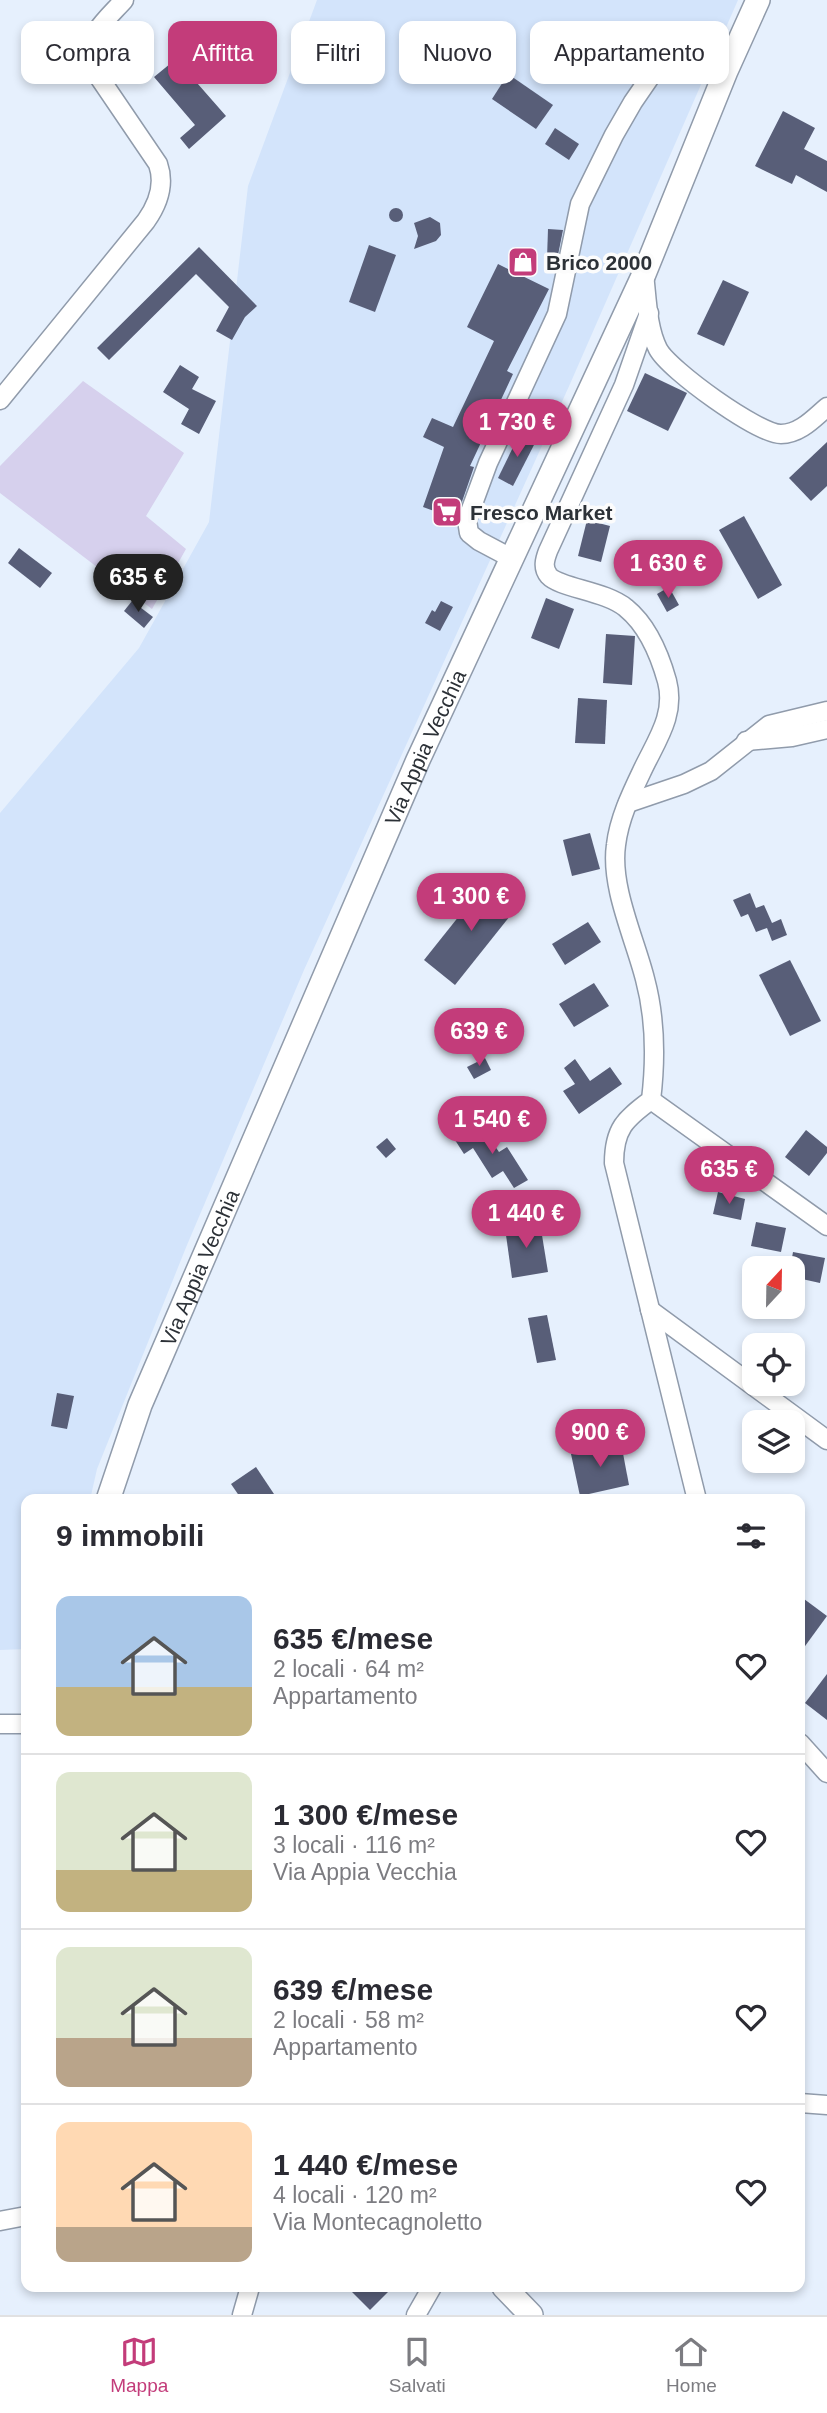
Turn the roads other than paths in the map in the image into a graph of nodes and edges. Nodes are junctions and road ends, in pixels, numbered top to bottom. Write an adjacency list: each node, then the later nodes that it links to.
1 (124, 0): 8 (street)
2 (758, 0): 3 (main road, Via Appia Vecchia)
3 (729, 64)
4 (645, 84): 10 (street)
5 (721, 84): 6 (main road, Via Appia Vecchia)
6 (644, 274): 7 (street); 10 (main road, Via Appia Vecchia)
7 (649, 313): 9 (street); 14 (street)
8 (0, 400)
9 (827, 407)
10 (512, 558): 19 (main road, Via Appia Vecchia)
11 (827, 711): 13 (street)
12 (827, 729): 13 (street)
13 (746, 741): 14 (street)
14 (628, 803): 15 (street)
15 (651, 1100): 16 (street); 17 (street)
16 (827, 1226)
17 (650, 1310): 18 (street); 20 (street)
18 (827, 1440)
19 (110, 1494)
20 (696, 1494)
21 (0, 1724): 22 (street)
22 (21, 1724)
23 (805, 1749): 24 (street)
24 (827, 1773)
25 (805, 2103): 26 (street)
26 (827, 2105)
27 (21, 2218): 28 (street)
28 (0, 2221)
29 (249, 2292): 32 (street)
30 (429, 2292): 33 (street)
31 (509, 2292): 34 (main road)
32 (242, 2315)
33 (416, 2315)
34 (531, 2315)

